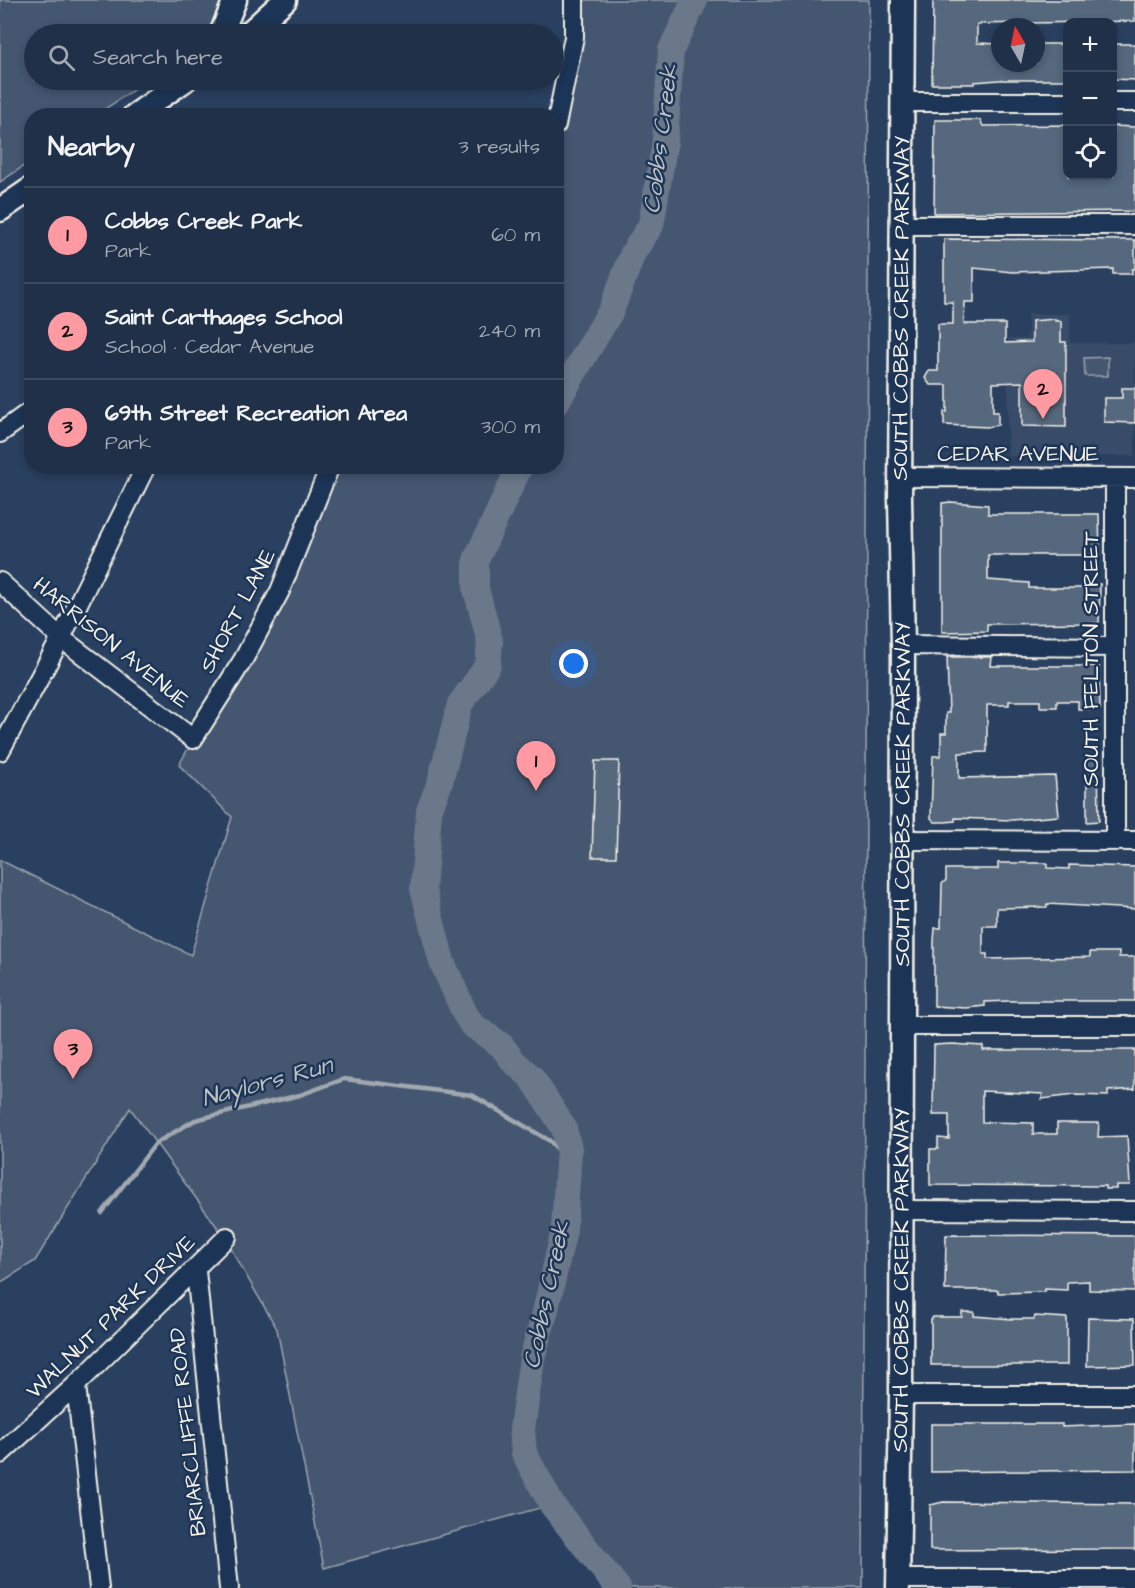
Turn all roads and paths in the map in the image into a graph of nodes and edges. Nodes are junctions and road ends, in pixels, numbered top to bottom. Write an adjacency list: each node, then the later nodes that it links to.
1 (235, 0): 6 (main road)
2 (302, 0): 5 (main road)
3 (574, 0): 8 (street)
4 (903, 0): 11 (main road, SOUTH COBBS CREEK PARKWAY)
5 (275, 3): 7 (main road)
6 (225, 24)
7 (257, 24)
8 (564, 86)
9 (171, 90): 15 (main road)
10 (563, 90): 16 (street)
11 (903, 102): 12 (street); 19 (main road, SOUTH COBBS CREEK PARKWAY)
12 (1063, 102)
13 (1117, 102): 14 (street)
14 (1135, 102)
15 (145, 108)
16 (559, 108)
17 (24, 194): 18 (main road)
18 (0, 210)
19 (902, 225): 20 (street); 25 (main road, SOUTH COBBS CREEK PARKWAY)
20 (1135, 225)
21 (24, 416): 22 (street)
22 (0, 433)
23 (142, 474): 29 (street)
24 (327, 474): 32 (street, SHORT LANE)
25 (900, 477): 26 (street, CEDAR AVENUE); 30 (main road, SOUTH COBBS CREEK PARKWAY)
26 (1115, 478): 27 (street, CEDAR AVENUE); 31 (street, SOUTH FELTON STREET)
27 (1135, 478)
28 (0, 582): 29 (street, HARRISON AVENUE)
29 (61, 638): 32 (street, HARRISON AVENUE); 33 (street)
30 (903, 645): 31 (street); 34 (main road, SOUTH COBBS CREEK PARKWAY)
31 (1114, 647): 35 (street, SOUTH FELTON STREET)
32 (193, 740)
33 (0, 751)
34 (902, 840): 35 (street); 37 (main road, SOUTH COBBS CREEK PARKWAY)
35 (1115, 841): 36 (street)
36 (1135, 841)
37 (902, 1026): 38 (street); 39 (main road, SOUTH COBBS CREEK PARKWAY)
38 (1135, 1026)
39 (901, 1210): 40 (street); 44 (main road, SOUTH COBBS CREEK PARKWAY)
40 (1135, 1211)
41 (227, 1237): 42 (street, WALNUT PARK DRIVE)
42 (196, 1271): 43 (street, WALNUT PARK DRIVE); 50 (street, BRIARCLIFFE ROAD)
43 (76, 1385): 46 (street, WALNUT PARK DRIVE); 49 (street)
44 (901, 1395): 45 (street); 48 (main road, SOUTH COBBS CREEK PARKWAY)
45 (1135, 1395)
46 (0, 1454)
47 (1135, 1580): 48 (street)
48 (898, 1584)
49 (99, 1588)
50 (229, 1588)

